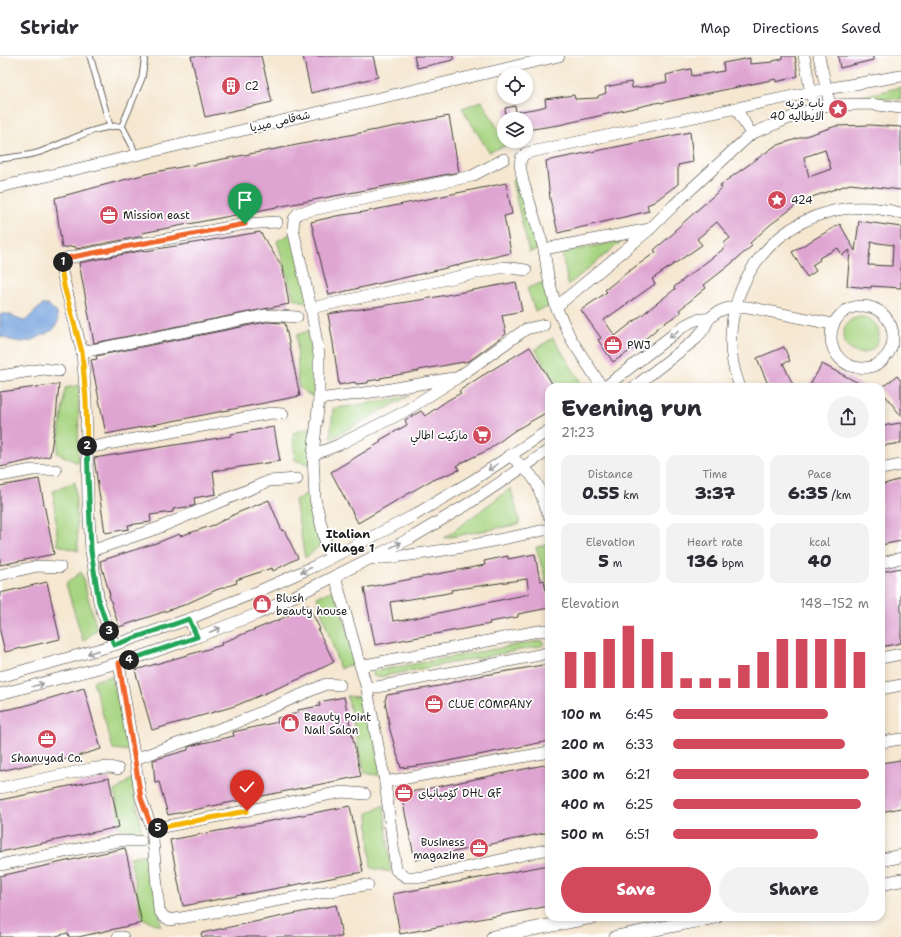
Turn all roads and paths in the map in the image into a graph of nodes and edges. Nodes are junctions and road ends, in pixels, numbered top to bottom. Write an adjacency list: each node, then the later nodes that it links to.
1 (90, 56): 13 (lane)
2 (145, 56): 14 (lane)
3 (559, 56): 16 (street, شەقامی میدیا)
4 (804, 56): 8 (street)
5 (819, 56): 7 (street)
6 (901, 76): 7 (street)
7 (826, 89): 8 (street); 9 (street)
8 (811, 92): 10 (street); 11 (street)
9 (830, 105): 11 (street); 12 (street)
10 (736, 108): 15 (street); 23 (street)
11 (814, 108): 15 (street)
12 (901, 108)
13 (110, 126): 14 (lane); 17 (lane)
14 (122, 126): 16 (lane)
15 (752, 134): 22 (street)
16 (134, 154): 19 (street, شەقامی میدیا)
17 (0, 158)
18 (504, 159): 27 (street)
19 (0, 187)
20 (901, 213): 26 (street)
21 (277, 222): 32 (street)
22 (650, 229): 23 (street); 25 (street)
23 (544, 249): 25 (street)
24 (526, 270): 27 (street)
25 (556, 306): 36 (street)
26 (735, 306): 29 (street); 30 (street); 39 (street)
27 (311, 308): 40 (street)
28 (296, 317): 32 (street)
29 (708, 319): 37 (street, one-way to 37); 38 (street)
30 (832, 324): 30 (street)
31 (544, 325): 35 (street)
32 (82, 352): 43 (street)
33 (59, 370): 34 (street)
34 (0, 376)
35 (457, 378): 40 (street); 45 (street)
36 (599, 383)
37 (610, 383)
38 (639, 383)
39 (739, 383)
40 (319, 399): 45 (street)
41 (283, 414): 43 (street)
42 (545, 433): 46 (street)
43 (87, 448): 55 (street)
44 (545, 453): 48 (street)
45 (313, 455): 56 (street)
46 (510, 455): 48 (street); 56 (street, one-way to 56)
47 (901, 465): 49 (street)
48 (523, 468): 53 (street); 58 (street, one-way to 48)
49 (885, 468)
50 (56, 470): 51 (street)
51 (0, 476)
52 (297, 479): 55 (street)
53 (545, 505)
54 (545, 530): 58 (street)
55 (91, 551): 66 (street)
56 (331, 558): 63 (street, one-way to 63)
57 (901, 558): 59 (street)
58 (366, 560): 62 (street)
59 (885, 562)
60 (60, 567): 61 (street)
61 (0, 575)
62 (335, 576): 65 (street, one-way to 62); 71 (street)
63 (189, 619): 65 (street); 66 (street)
64 (545, 630): 71 (street)
65 (197, 637): 70 (street)
66 (114, 645): 72 (street, one-way to 72)
67 (545, 653): 76 (street)
68 (901, 654): 69 (street)
69 (885, 657)
70 (119, 663): 77 (street, one-way to 70); 82 (street)
71 (360, 666): 76 (street)
72 (3, 676): 77 (street)
73 (340, 685): 82 (street)
74 (901, 685): 75 (street)
75 (885, 688)
76 (367, 689): 84 (street)
77 (12, 692): 78 (street)
78 (0, 694)
79 (901, 739): 80 (street)
80 (885, 741)
81 (545, 753): 84 (street)
82 (134, 759): 87 (street)
83 (118, 769): 85 (street)
84 (385, 782): 89 (street)
85 (0, 788)
86 (364, 794): 87 (street)
87 (152, 829): 95 (street)
88 (141, 841): 92 (street)
89 (545, 850)
90 (901, 856): 91 (street)
91 (885, 859)
92 (0, 865)
93 (901, 880): 94 (street)
94 (885, 883)
95 (368, 885)
96 (573, 921): 100 (street)
97 (696, 921): 101 (street)
98 (118, 937): 99 (street)
99 (123, 937)
100 (493, 937)
101 (616, 937)

